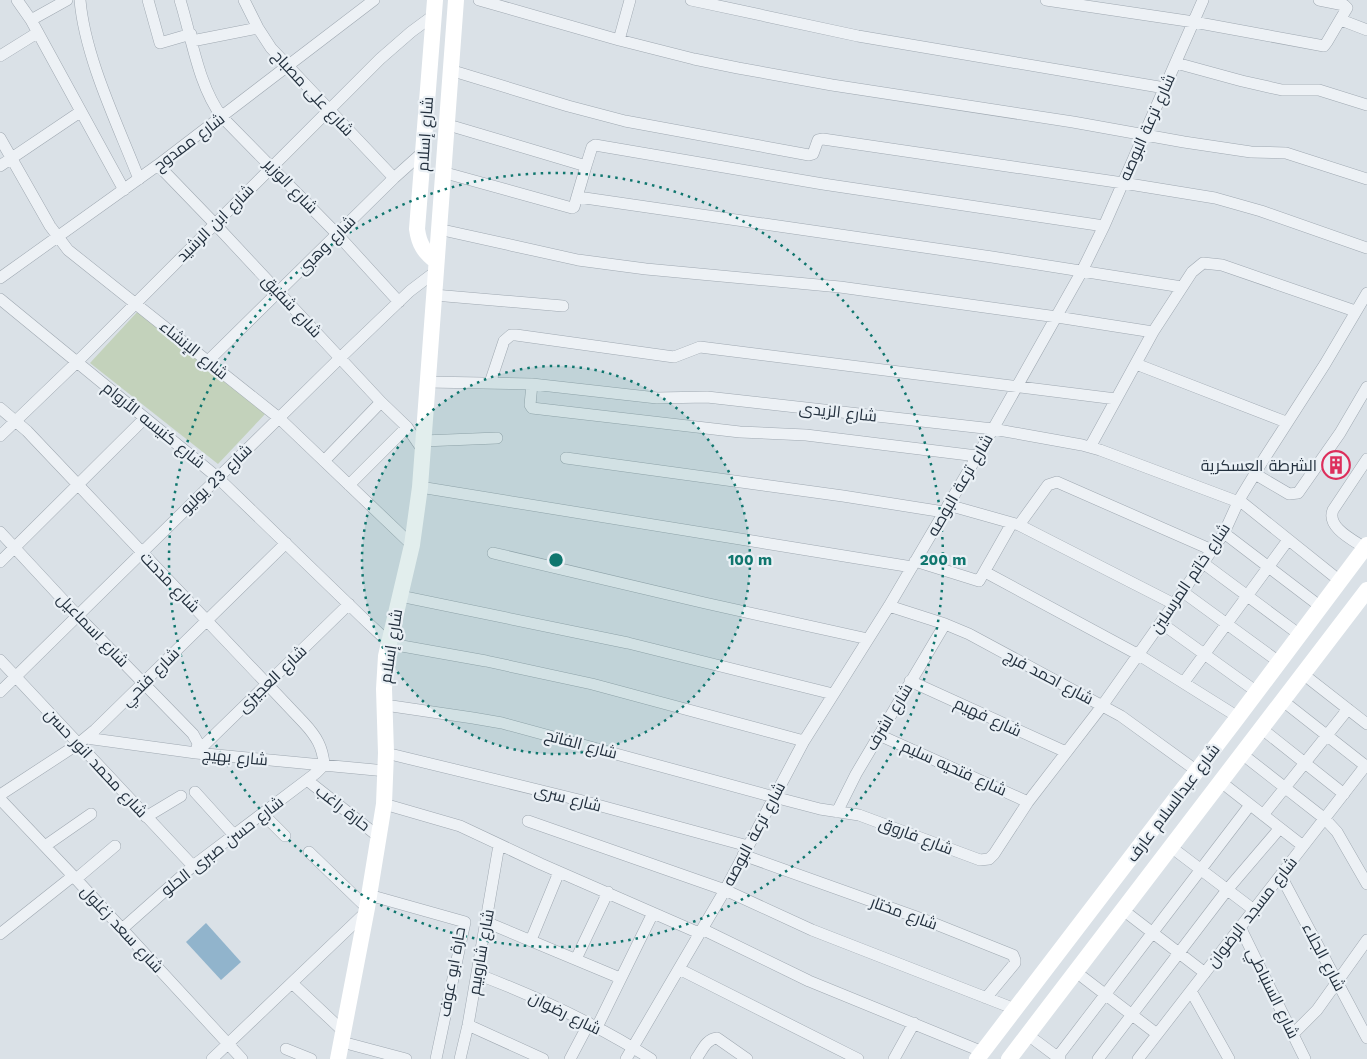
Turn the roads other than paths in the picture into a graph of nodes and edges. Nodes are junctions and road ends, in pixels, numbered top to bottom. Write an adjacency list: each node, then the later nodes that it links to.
1 (17, 0): 16 (street)
2 (67, 0): 16 (street)
3 (80, 0): 44 (street)
4 (148, 0): 22 (street)
5 (180, 0): 22 (street, شارع الوزير)
6 (244, 0): 19 (street, شارع على مصباح)
7 (374, 0): 26 (street, شارع ممدوح)
8 (456, 0): 27 (street, شارع إسلام)
9 (479, 0): 23 (street)
10 (630, 0): 23 (street)
11 (691, 0): 28 (street)
12 (1046, 0): 18 (street)
13 (1203, 0): 18 (street, شارع ترعة البوصه)
14 (1319, 0): 17 (street)
15 (434, 8): 30 (street, شارع ابن الرشيد); 36 (street, شارع إسلام)
16 (30, 20): 21 (street)
17 (1341, 20): 18 (street); 20 (street)
18 (1194, 22): 25 (street, شارع ترعة البوصه)
19 (258, 28): 22 (street); 26 (street, شارع على مصباح)
20 (1367, 30)
21 (37, 33): 24 (street); 31 (street)
22 (191, 38): 32 (street, شارع الوزير)
23 (619, 40): 34 (street)
24 (0, 56)
25 (1176, 63): 28 (street, شارع ترعة البوصه); 29 (street)
26 (288, 66): 30 (street, شارع على مصباح); 32 (street, شارع ممدوح)
27 (450, 70): 33 (street, شارع إسلام); 46 (street)
28 (1165, 88): 34 (street, شارع ترعة البوصه)
29 (1367, 105)
30 (328, 110): 40 (street, شارع ابن الرشيد); 43 (street, شارع على مصباح)
31 (80, 112): 37 (street); 47 (street)
32 (222, 117): 38 (street, شارع ممدوح); 40 (street, شارع الوزير)
33 (445, 124): 41 (street); 42 (street, شارع إسلام)
34 (1144, 134): 45 (street); 46 (street, شارع ترعة البوصه)
35 (0, 138): 37 (street, شارع الإنشاء)
36 (423, 152): 43 (street, شارع وهبى); 55 (street, شارع إسلام)
37 (12, 158): 39 (street); 53 (street, شارع الإنشاء)
38 (158, 165): 44 (street, شارع ممدوح); 49 (street, شارع شفيق)
39 (0, 166)
40 (272, 166): 49 (street, شارع ابن الرشيد); 52 (street, شارع الوزير)
41 (586, 166): 48 (street); 50 (street)
42 (442, 172): 48 (street); 51 (street, شارع إسلام)
43 (394, 178): 52 (street, شارع وهبى)
44 (139, 179): 47 (street, شارع ممدوح)
45 (1367, 179)
46 (1122, 183): 50 (street, شارع ترعة البوصه); 54 (street)
47 (124, 190): 53 (street, شارع ممدوح)
48 (578, 197): 56 (street)
49 (215, 224): 59 (street, شارع شفيق); 64 (street, شارع ابن الرشيد)
50 (1104, 226): 56 (street, شارع ترعة البوصه)
51 (438, 229): 55 (street, شارع إسلام); 67 (street)
52 (337, 234): 59 (street, شارع وهبى); 63 (street, شارع الوزير)
53 (58, 238): 57 (street, شارع ممدوح); 64 (street, شارع الإنشاء)
54 (1367, 248)
55 (435, 266): 61 (street, شارع إسلام); 63 (street, شارع 23 يوليو)
56 (1082, 271): 58 (street); 67 (street, شارع ترعة البوصه)
57 (0, 278)
58 (1182, 287): 66 (street); 68 (street)
59 (278, 292): 69 (street, شارع شفيق); 70 (street, شارع وهبى)
60 (1367, 293): 66 (street, شارع خاتم المرسلين)
61 (434, 295): 65 (street); 73 (street, شارع إسلام)
62 (0, 299): 71 (street, شارع كنيسه الأروام)
63 (399, 302): 69 (street, شارع 23 يوليو)
64 (135, 303): 70 (street, شارع الإنشاء); 71 (street, شارع ابن الرشيد)
65 (562, 306)
66 (1355, 311): 84 (street, شارع خاتم المرسلين)
67 (1057, 317): 68 (street); 76 (street, شارع ترعة البوصه)
68 (1153, 332): 72 (street)
69 (340, 358): 79 (street, شارع شفيق); 82 (street, شارع 23 يوليو)
70 (208, 361): 82 (street, شارع الإنشاء)
71 (76, 362): 81 (street, شارع كنيسه الأروام); 83 (street, شارع ابن الرشيد)
72 (1136, 364): 78 (street); 84 (street)
73 (427, 382): 74 (street, شارع الزيدى); 89 (street, شارع إسلام)
74 (490, 383): 75 (street, شارع الزيدى); 76 (street)
75 (532, 384): 86 (street, شارع الزيدى); 91 (street)
76 (1017, 386): 78 (street); 86 (street, شارع ترعة البوصه)
77 (1366, 390): 95 (street)
78 (1116, 399): 90 (street)
79 (381, 402): 85 (street, شارع شفيق); 94 (street)
80 (0, 408): 83 (street, شارع مدحت)
81 (145, 418): 96 (street, شارع كنيسه الأروام); 97 (street)
82 (279, 418): 94 (street, شارع الإنشاء); 96 (street, شارع 23 يوليو)
83 (15, 420): 87 (street, شارع ابن الرشيد); 97 (street, شارع مدحت)
84 (1286, 422): 95 (street, شارع خاتم المرسلين)
85 (407, 427): 89 (street, شارع شفيق); 98 (street)
86 (993, 429): 90 (street, شارع الزيدى); 91 (street, شارع ترعة البوصه)
87 (0, 436)
88 (497, 438): 89 (street)
89 (423, 445): 99 (street, شارع إسلام)
90 (1090, 446): 100 (street, شارع الزيدى)
91 (977, 456): 101 (street, شارع ترعة البوصه)
92 (566, 458): 101 (street)
93 (1367, 459): 108 (street)
94 (324, 461): 98 (street, شارع الإنشاء)
95 (1255, 474): 100 (street, شارع خاتم المرسلين)
96 (218, 477): 106 (street, شارع كنيسه الأروام); 111 (street, شارع 23 يوليو)
97 (78, 485): 109 (street); 111 (street, شارع مدحت)
98 (349, 485): 107 (street, شارع الإنشاء)
99 (420, 487): 107 (street, شارع إسلام); 115 (street)
100 (1239, 500): 104 (street, شارع خاتم المرسلين); 105 (street)
101 (946, 508): 102 (street); 115 (street, شارع ترعة البوصه)
102 (1015, 524): 110 (street); 117 (street); 125 (street)
103 (0, 532): 109 (street, شارع اسماعيل)
104 (1224, 533): 110 (street, شارع خاتم المرسلين); 116 (street)
105 (1288, 540): 116 (street); 118 (street)
106 (286, 543): 124 (street, شارع كنيسه الأروام); 129 (street, شارع فتحي)
107 (412, 545): 122 (street, شارع إسلام)
108 (1366, 547): 118 (street, شارع عبدالسلام عارف)
109 (15, 548): 113 (street); 128 (street, شارع اسماعيل)
110 (1212, 550): 114 (street, شارع خاتم المرسلين)
111 (141, 552): 128 (street, شارع 23 يوليو); 129 (street, شارع مدحت)
112 (494, 553): 134 (street)
113 (0, 562)
114 (1203, 562): 120 (street, شارع خاتم المرسلين); 121 (street)
115 (914, 564): 117 (street); 126 (street, شارع ترعة البوصه)
116 (1268, 566): 121 (street); 123 (street)
117 (985, 572): 138 (street)
118 (1340, 581): 123 (street, شارع عبدالسلام عارف)
119 (1367, 590): 127 (street, شارع عبدالسلام عارف)
120 (1183, 592): 125 (street, شارع خاتم المرسلين); 132 (street)
121 (1247, 595): 132 (street); 133 (street)
122 (400, 596): 135 (street, شارع إسلام); 149 (street)
123 (1326, 601): 127 (street); 133 (street, شارع عبدالسلام عارف)
124 (349, 604): 135 (street, شارع كنيسه الأروام); 146 (street, شارع العجيزى)
125 (1174, 604): 130 (street, شارع خاتم المرسلين)
126 (889, 606): 131 (street, شارع احمد فرج); 134 (street, شارع ترعة البوصه)
127 (1352, 610): 136 (street, شارع عبدالسلام عارف)
128 (77, 615): 142 (street, شارع 23 يوليو); 145 (street, شارع اسماعيل)
129 (207, 620): 145 (street, شارع فتحي); 146 (street, شارع مدحت)
130 (1161, 623): 137 (street); 138 (street, شارع خاتم المرسلين)
131 (945, 624): 143 (street, شارع اشرف); 152 (street, شارع احمد فرج)
132 (1226, 624): 137 (street); 140 (street)
133 (1304, 630): 136 (street); 140 (street, شارع عبدالسلام عارف)
134 (868, 639): 149 (street, شارع ترعة البوصه)
135 (389, 640): 151 (street, شارع إسلام); 159 (street, شارع كنيسه الأروام)
136 (1329, 641): 141 (street, شارع عبدالسلام عارف)
137 (1204, 654): 144 (street); 148 (street)
138 (1139, 655): 144 (street); 152 (street, شارع خاتم المرسلين)
139 (0, 660): 142 (street, شارع محمد انور حسن)
140 (1280, 662): 148 (street, شارع عبدالسلام عارف)
141 (1303, 674): 150 (street, شارع عبدالسلام عارف); 153 (street)
142 (15, 676): 147 (street, شارع 23 يوليو); 160 (street, شارع محمد انور حسن)
143 (910, 682): 157 (street, شارع اشرف); 161 (street, شارع فهيم)
144 (1184, 682): 154 (street)
145 (144, 683): 160 (street, شارع فتحي); 162 (street, شارع اسماعيل)
146 (267, 684): 162 (street, شارع العجيزى); 166 (street, شارع مدحت)
147 (0, 692)
148 (1258, 692): 154 (street, شارع عبدالسلام عارف)
149 (833, 694): 159 (street, شارع ترعة البوصه)
150 (1283, 701): 156 (street, شارع عبدالسلام عارف); 158 (street)
151 (385, 705): 163 (street, شارع إسلام); 177 (street, شارع الفاتح)
152 (1102, 706): 161 (street, شارع خاتم المرسلين); 169 (street, شارع احمد فرج)
153 (1348, 709): 155 (street); 158 (street)
154 (1238, 717): 169 (street, شارع عبدالسلام عارف)
155 (1367, 724)
156 (1262, 729): 164 (street, شارع عبدالسلام عارف); 165 (street)
157 (879, 735): 179 (street, شارع فتحيه سليم); 182 (street, شارع اشرف)
158 (1327, 735): 165 (street); 167 (street)
159 (804, 740): 177 (street, شارع ترعة البوصه)
160 (82, 741): 162 (street, شارع بهيج); 175 (street, شارع فتحي); 186 (street, شارع محمد انور حسن)
161 (1066, 752): 179 (street, شارع خاتم المرسلين)
162 (196, 753): 166 (street, شارع بهيج)
163 (386, 753): 168 (street, شارع إسلام); 198 (street, شارع سرى)
164 (1242, 754): 171 (street, شارع عبدالسلام عارف); 172 (street)
165 (1305, 763): 172 (street); 174 (street)
166 (324, 765): 168 (street, شارع بهيج); 170 (street, شارع حسن صبرى الحلو)
167 (1366, 766): 174 (street, شارع مسجد الرضوان)
168 (386, 770): 180 (street, شارع إسلام)
169 (1197, 771): 233 (street, شارع عبدالسلام عارف)
170 (306, 780): 184 (street, شارع حسن صبرى الحلو); 192 (street, حارة راغب)
171 (1221, 782): 181 (street); 197 (street, شارع عبدالسلام عارف)
172 (1285, 788): 185 (street); 187 (street)
173 (195, 792): 190 (street)
174 (1344, 794): 187 (street, شارع مسجد الرضوان)
175 (0, 795)
176 (181, 796): 186 (street)
177 (774, 797): 182 (street, شارع فاروق); 198 (street, شارع ترعة البوصه)
178 (0, 799): 194 (street, شارع سعد زغلول)
179 (1028, 802): 182 (street, شارع فاروق)
180 (384, 804): 192 (street, شارع إسلام); 193 (street)
181 (1250, 805): 185 (street); 201 (street)
182 (837, 812)
183 (91, 814): 194 (street)
184 (263, 814): 190 (street, شارع حسن صبرى الحلو); 191 (street)
185 (1263, 815): 189 (street)
186 (146, 817): 200 (street, شارع محمد انور حسن)
187 (1325, 818): 196 (street, شارع مسجد الرضوان); 205 (street)
188 (528, 821): 206 (street)
189 (1280, 828): 196 (street); 207 (street)
190 (234, 835): 200 (street, شارع حسن صبرى الحلو)
191 (285, 836)
192 (379, 836): 209 (street, شارع إسلام)
193 (500, 845): 202 (street); 213 (street, شارع شاروبيم)
194 (45, 846): 204 (street, شارع سعد زغلول)
195 (115, 846): 204 (street)
196 (1303, 846): 203 (street, شارع مسجد الرضوان)
197 (1171, 847): 201 (street); 210 (street, شارع عبدالسلام عارف)
198 (746, 850): 206 (street, شارع ترعة البوصه); 232 (street, شارع مختار)
199 (309, 852): 209 (street)
200 (193, 866): 215 (street, شارع حسن صبرى الحلو)
201 (1201, 870): 207 (street); 218 (street)
202 (559, 872): 208 (street); 219 (street)
203 (1280, 876): 211 (street, شارع مسجد الرضوان); 228 (street, شارع الجلاء)
204 (74, 877): 215 (street, شارع سعد زغلول); 216 (street)
205 (1367, 884)
206 (725, 890): 217 (street, شارع ترعة البوصه); 232 (street)
207 (1227, 890): 211 (street); 221 (street)
208 (608, 892): 212 (street); 222 (street)
209 (367, 905): 229 (street); 241 (street, شارع إسلام); 254 (street, حارة ابو عوف)
210 (1123, 910): 218 (street); 224 (street, شارع عبدالسلام عارف)
211 (1254, 910): 214 (street, شارع مسجد الرضوان)
212 (653, 912): 217 (street); 227 (street)
213 (486, 922): 219 (street); 226 (street, شارع شاروبيم)
214 (1240, 927): 225 (street, شارع مسجد الرضوان); 240 (street, شارع السنباطي)
215 (122, 929): 243 (street, شارع سعد زغلول)
216 (2, 930)
217 (701, 932): 223 (street, شارع ترعة البوصه); 235 (street)
218 (1153, 933): 221 (street); 231 (street)
219 (531, 940): 222 (street)
220 (1367, 940): 228 (street)
221 (1179, 953): 225 (street); 234 (street)
222 (576, 959): 227 (street)
223 (679, 969): 244 (street, شارع ترعة البوصه); 262 (street)
224 (1076, 972): 231 (street); 238 (street, شارع عبدالسلام عارف)
225 (1205, 973): 230 (street, شارع مسجد الرضوان)
226 (477, 974): 236 (street, شارع شاروبيم); 237 (street, شارع رضوان)
227 (620, 978): 237 (street)
228 (1337, 982): 240 (street); 242 (street, شارع الجلاء)
229 (292, 983): 241 (street); 243 (street)
230 (1191, 991): 239 (street, شارع مسجد الرضوان); 266 (street)
231 (1106, 995): 234 (street); 248 (street)
232 (986, 998): 233 (street)
233 (1015, 1009): 246 (street, شارع عبدالسلام عارف)
234 (1132, 1015): 239 (street); 265 (street)
235 (914, 1023): 246 (street); 263 (street)
236 (468, 1025): 255 (street, شارع شاروبيم); 256 (street)
237 (593, 1025): 244 (street, شارع رضوان); 257 (street)
238 (1028, 1034): 248 (street); 264 (street, شارع عبدالسلام عارف)
239 (1157, 1034): 247 (street, شارع مسجد الرضوان)
240 (1293, 1034): 267 (street, شارع السنباطي)
241 (343, 1037): 252 (street, شارع إسلام); 253 (street)
242 (1367, 1038)
243 (228, 1044): 249 (street); 250 (street, شارع سعد زغلول)
244 (633, 1047): 258 (street, شارع ترعة البوصه); 259 (street, شارع رضوان)
245 (286, 1049): 251 (street)
246 (980, 1056)
247 (1144, 1056)
248 (1058, 1058)
249 (212, 1059)
250 (242, 1059)
251 (312, 1059)
252 (338, 1059)
253 (406, 1059)
254 (436, 1059)
255 (460, 1059)
256 (543, 1059)
257 (570, 1059)
258 (626, 1059)
259 (651, 1059)
260 (696, 1059): 261 (street)
261 (747, 1059)
262 (858, 1059)
263 (894, 1059)
264 (1009, 1059)
265 (1098, 1059)
266 (1229, 1059)
267 (1305, 1059)

